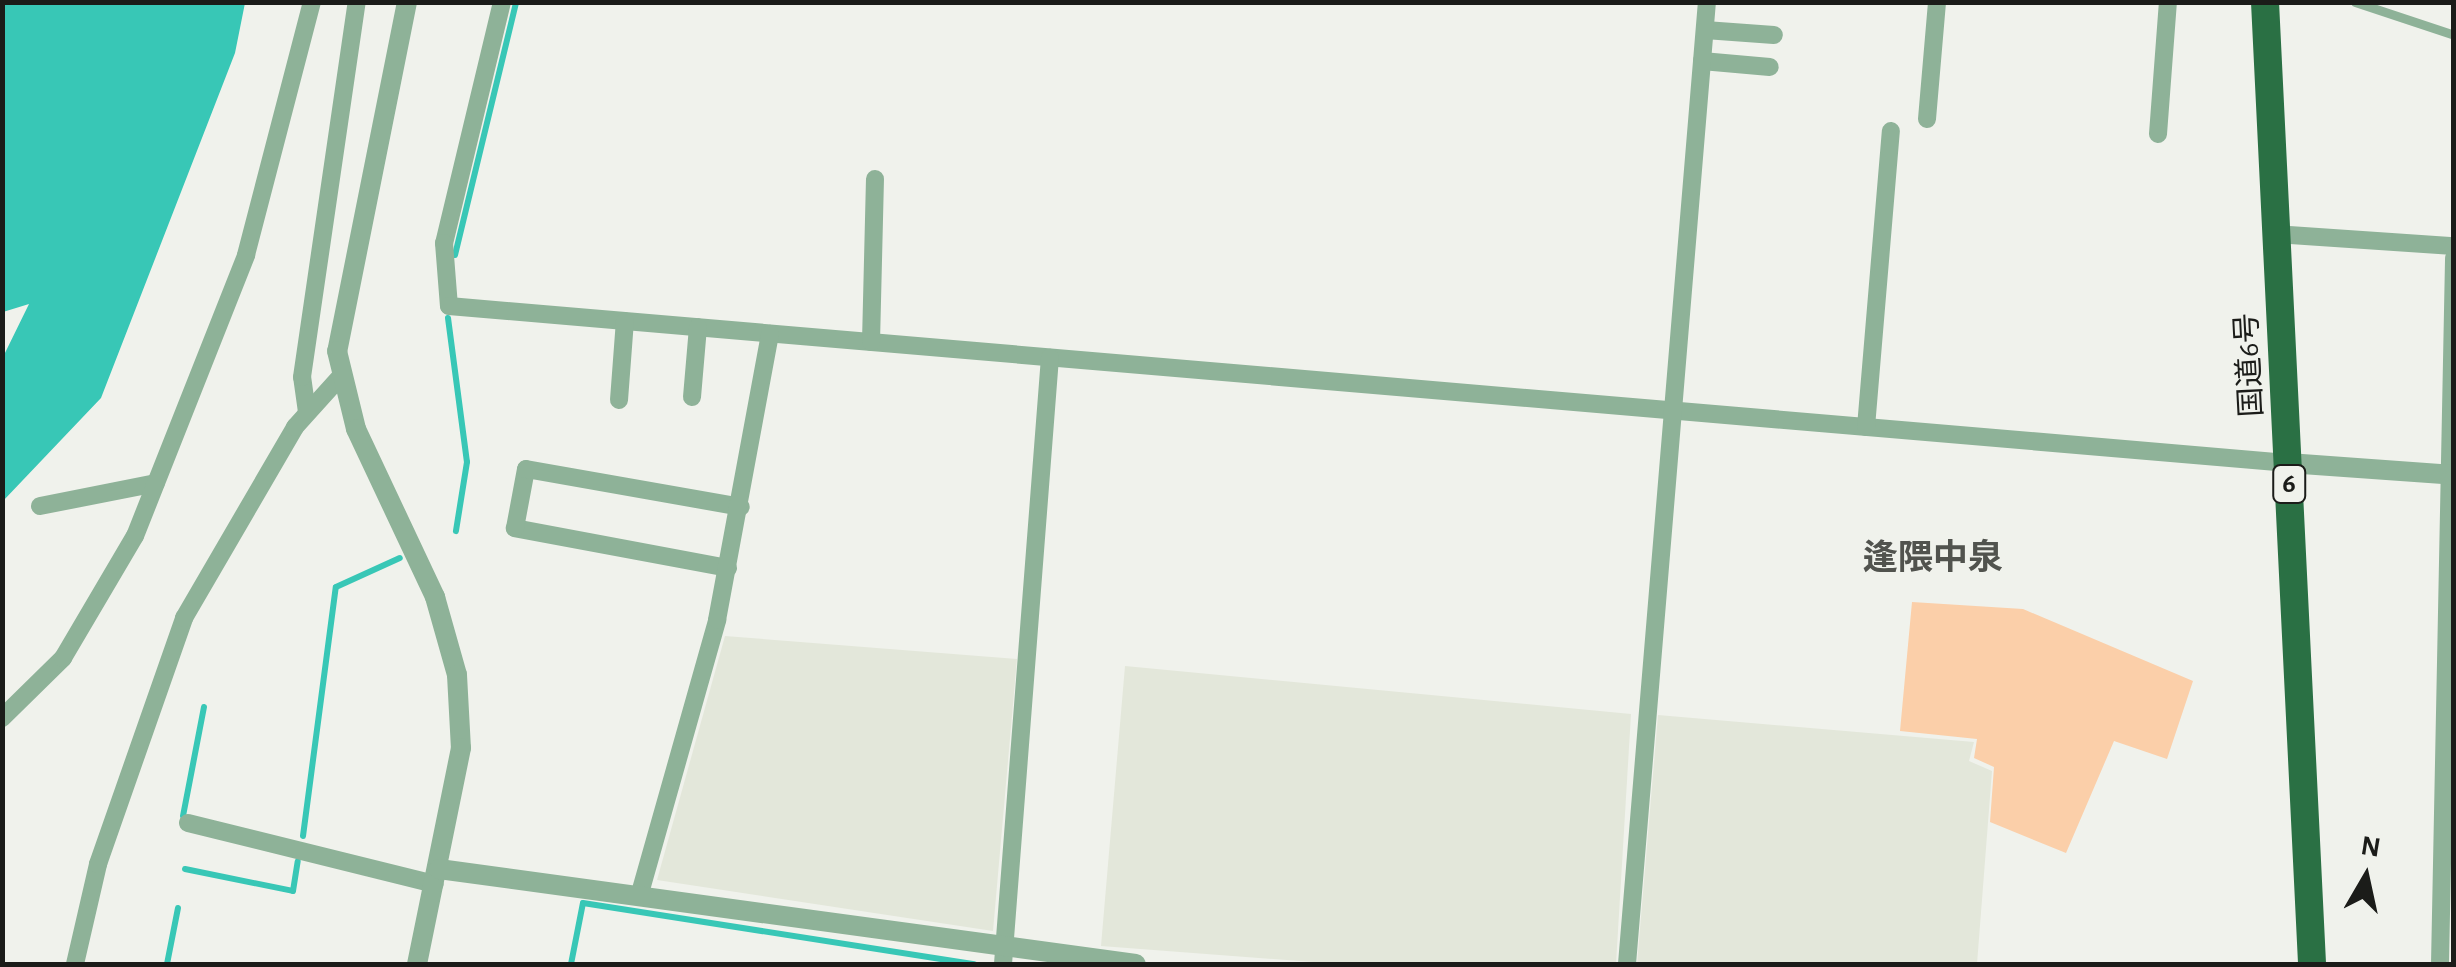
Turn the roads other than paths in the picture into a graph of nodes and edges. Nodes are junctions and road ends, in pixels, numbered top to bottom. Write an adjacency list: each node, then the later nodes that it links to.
1 (312, 2): 35 (street)
2 (357, 2): 31 (street)
3 (407, 2): 27 (street)
4 (502, 2): 22 (street)
5 (1707, 2): 10 (street)
6 (1936, 2): 15 (street)
7 (2168, 2): 17 (street)
8 (2266, 2): 19 (highway, 国道6号 / 6)
9 (2355, 2): 11 (lane)
10 (1705, 30): 12 (street); 13 (street)
11 (2454, 35)
12 (1774, 36)
13 (1702, 61): 14 (street); 30 (street)
14 (1770, 67)
15 (1927, 119)
16 (1891, 131): 32 (street)
17 (2158, 134)
18 (874, 179): 25 (street)
19 (2276, 234): 20 (street); 33 (highway, 国道6号 / 6)
20 (2454, 246)
21 (2454, 258): 34 (street)
22 (625, 321): 23 (street); 29 (street)
23 (698, 328): 24 (street); 28 (street)
24 (770, 334): 25 (street); 37 (street)
25 (870, 342): 26 (street)
26 (1050, 358): 30 (street); 43 (street)
27 (340, 378): 31 (street); 41 (street)
28 (692, 398)
29 (619, 400)
30 (1674, 409): 32 (street); 47 (street)
31 (306, 412): 44 (street)
32 (1866, 427): 33 (street)
33 (2288, 463): 34 (street); 48 (highway, 国道6号 / 6)
34 (2452, 475): 49 (street)
35 (156, 483): 36 (street); 39 (street)
36 (40, 506)
37 (741, 507): 38 (street); 38 (street)
38 (728, 568): 42 (street)
39 (2, 718)
40 (188, 823): 41 (street)
41 (437, 876): 42 (street); 45 (street)
42 (640, 893): 43 (street)
43 (1004, 959): 46 (street)
44 (75, 964)
45 (417, 964)
46 (1136, 964)
47 (1627, 964)
48 (2312, 964)
49 (2440, 964)

